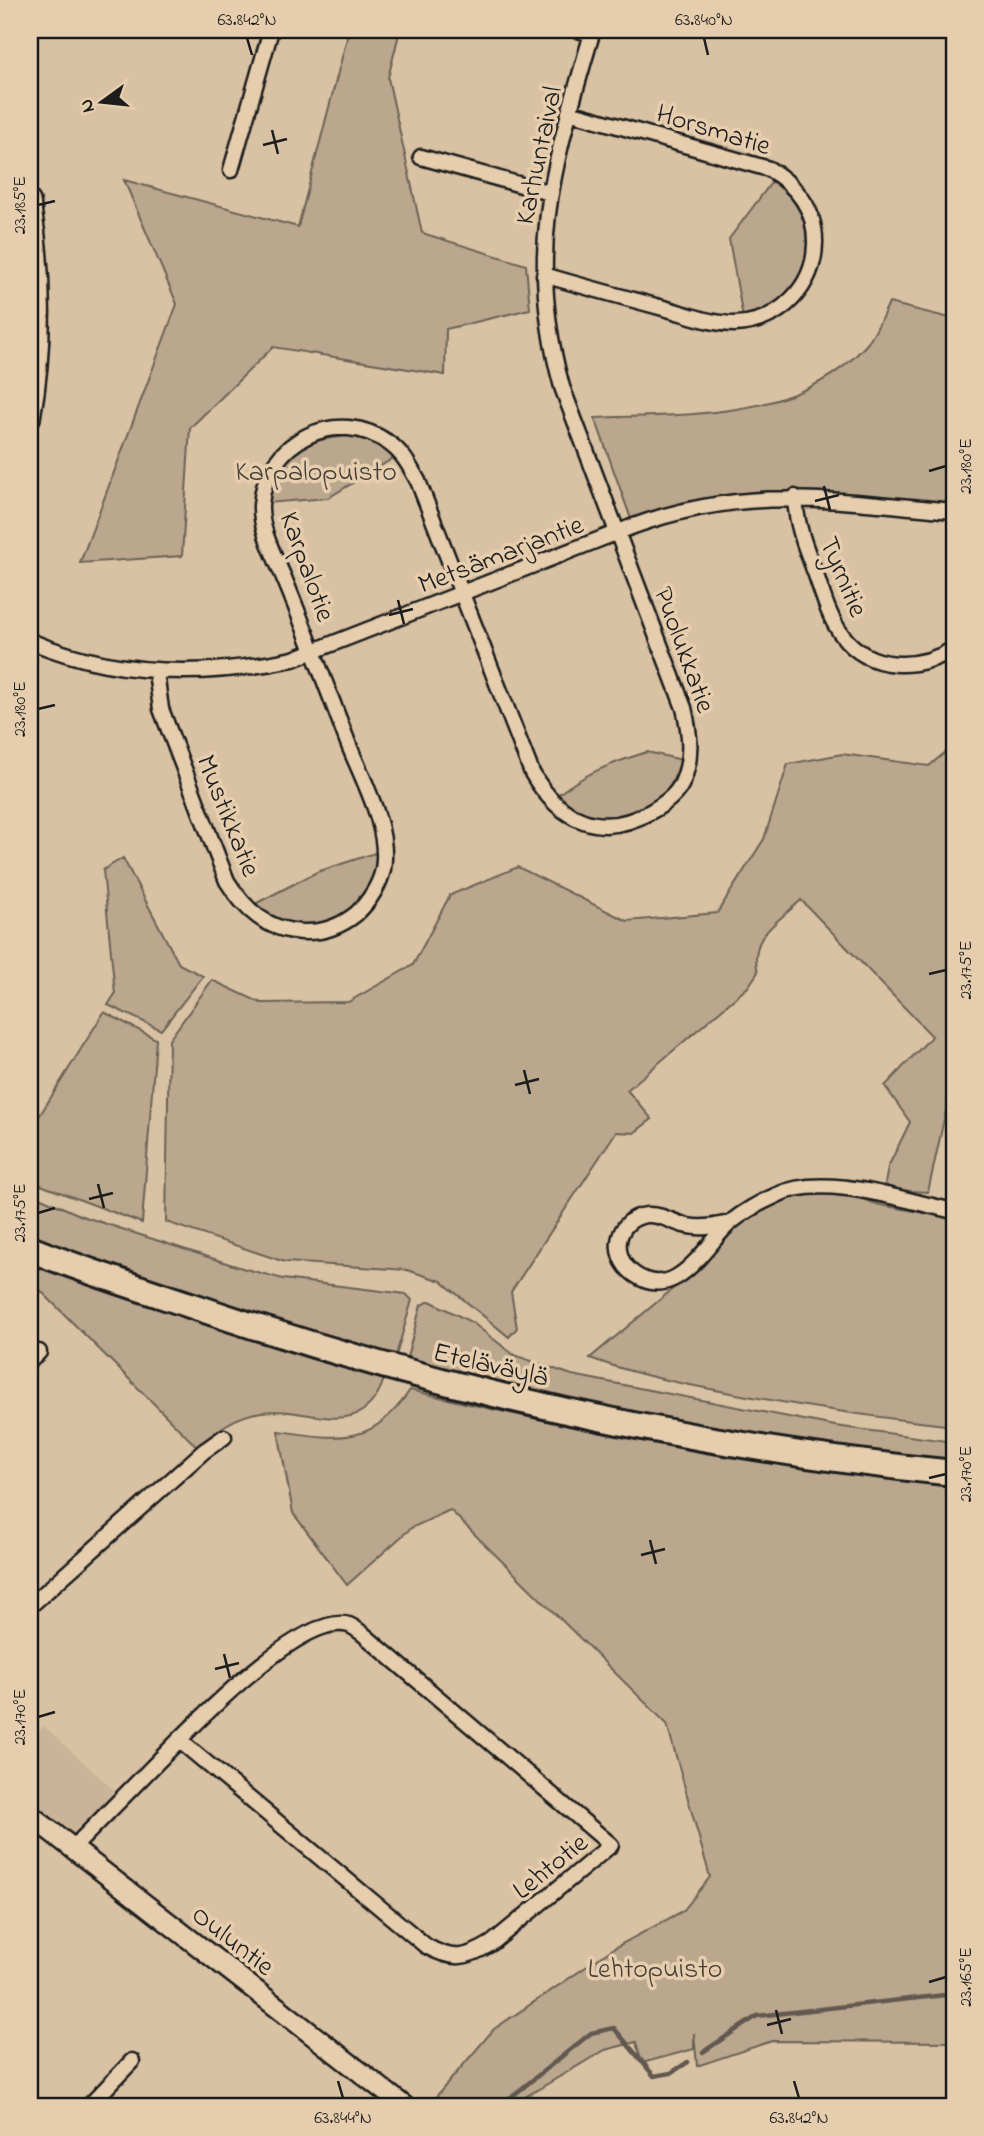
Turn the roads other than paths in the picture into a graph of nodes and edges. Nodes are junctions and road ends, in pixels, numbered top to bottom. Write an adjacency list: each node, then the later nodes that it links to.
1 (271, 30): 5 (street)
2 (587, 31): 3 (street, Karhuntaival)
3 (569, 111): 6 (street, Karhuntaival); 8 (street, Horsmatie)
4 (421, 157): 6 (street)
5 (231, 170)
6 (550, 193): 8 (street, Karhuntaival)
7 (30, 201): 9 (main road)
8 (544, 275): 13 (street, Karhuntaival)
9 (34, 360): 10 (main road)
10 (30, 418)
11 (795, 497): 12 (street, Metsämarjantie); 13 (street, Metsämarjantie); 16 (street, Tyrnitie)
12 (954, 511)
13 (617, 533): 14 (street, Metsämarjantie); 14 (street, Puolukkatie)
14 (462, 594): 17 (street, Metsämarjantie); 17 (street, Karpalotie)
15 (30, 641): 18 (street, Metsämarjantie)
16 (954, 649)
17 (314, 651): 18 (street, Metsämarjantie); 18 (street, Mustikkatie)
18 (156, 672)
19 (954, 1211): 20 (street)
20 (730, 1223): 20 (street)
21 (30, 1249): 23 (highway, Eteläväylä)
22 (224, 1437): 24 (street)
23 (954, 1473)
24 (30, 1606)
25 (179, 1741): 25 (street, Lehtotie); 27 (street, Lehtotie)
26 (30, 1815): 27 (main road, Ouluntie)
27 (72, 1849): 30 (main road, Ouluntie)
28 (132, 2061): 29 (street)
29 (89, 2106)
30 (404, 2106)

